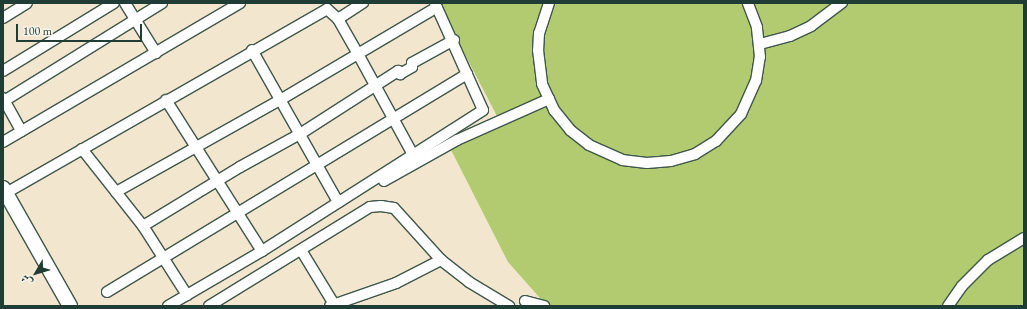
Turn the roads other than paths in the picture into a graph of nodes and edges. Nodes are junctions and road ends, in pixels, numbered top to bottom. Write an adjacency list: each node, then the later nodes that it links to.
1 (27, 3): 11 (street)
2 (114, 3): 19 (street)
3 (125, 3): 13 (street)
4 (162, 3): 13 (street)
5 (240, 3): 17 (street)
6 (363, 3): 12 (street)
7 (549, 3): 25 (street)
8 (748, 3): 15 (street)
9 (842, 3): 15 (street)
10 (436, 5): 14 (street); 18 (street)
11 (3, 18)
12 (338, 19): 16 (street); 18 (street)
13 (135, 20): 17 (street); 22 (street)
14 (454, 40): 20 (street); 21 (street)
15 (760, 44): 25 (street)
16 (252, 50): 23 (street); 24 (street)
17 (156, 53): 27 (street)
18 (358, 54): 21 (street); 24 (street)
19 (3, 71)
20 (468, 74): 26 (street); 32 (street)
21 (374, 86): 26 (street); 28 (street)
22 (4, 99): 27 (street)
23 (166, 100): 30 (street); 31 (street)
24 (280, 100): 28 (street); 30 (street)
25 (548, 100): 52 (street)
26 (394, 119): 32 (street); 33 (street)
27 (21, 132): 29 (street)
28 (300, 134): 33 (street); 34 (street)
29 (3, 142)
30 (196, 147): 34 (street); 36 (street)
31 (82, 149): 35 (street); 36 (street)
32 (413, 155): 37 (street)
33 (317, 165): 37 (street); 38 (street)
34 (217, 180): 38 (street); 39 (street)
35 (5, 190): 50 (street)
36 (116, 192): 39 (street)
37 (338, 202): 42 (street)
38 (238, 213): 42 (street); 43 (street)
39 (143, 226): 43 (street)
40 (1024, 238): 55 (street)
41 (301, 250): 44 (street); 48 (street); 53 (street)
42 (262, 251): 46 (street)
43 (163, 258): 45 (street); 46 (street)
44 (441, 260): 48 (street); 49 (street)
45 (107, 292)
46 (187, 295): 51 (street)
47 (525, 301): 54 (street)
48 (332, 305)
49 (504, 305)
50 (70, 306)
51 (168, 306)
52 (179, 306)
53 (209, 306)
54 (544, 306)
55 (948, 306)

